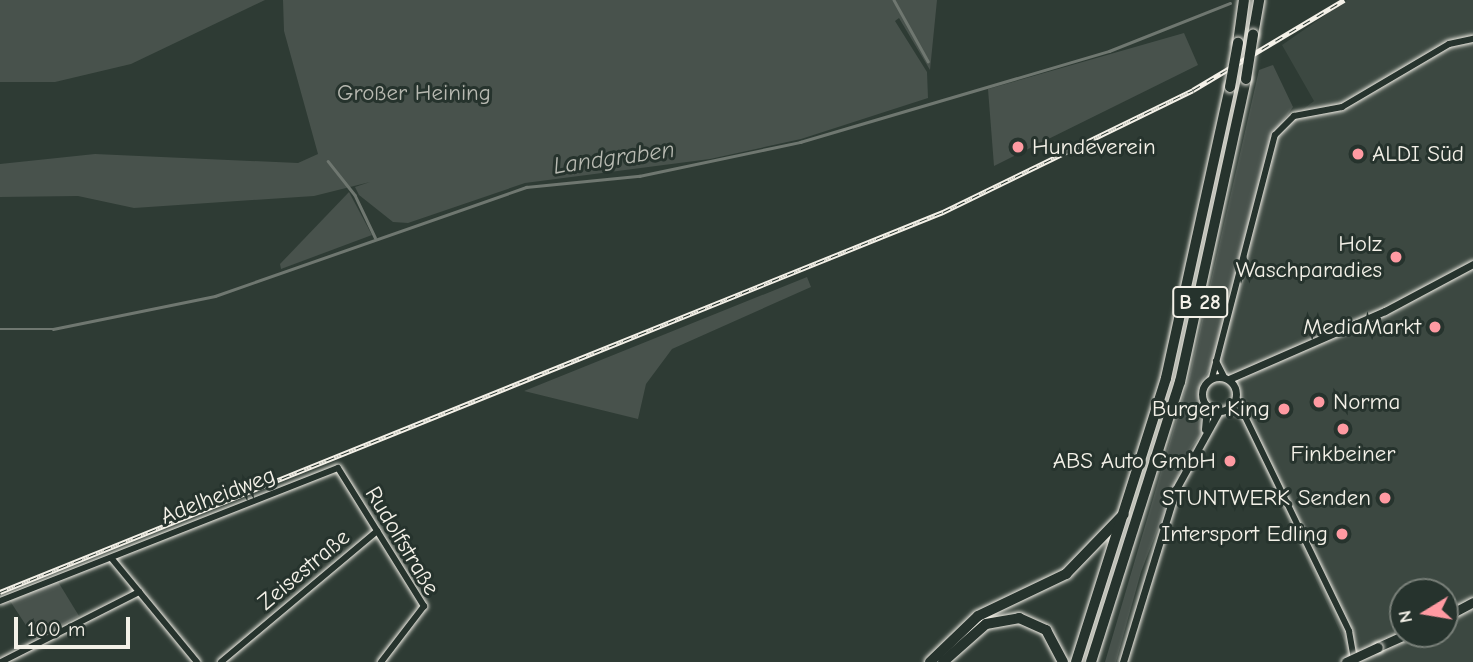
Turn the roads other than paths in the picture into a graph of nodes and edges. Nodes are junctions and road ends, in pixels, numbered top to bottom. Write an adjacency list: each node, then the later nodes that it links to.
1 (1244, 0): 16 (highway, B 28, bridge)
2 (1259, 0): 30 (highway, B 28, bridge)
3 (1473, 39): 5 (street)
4 (1473, 264): 6 (street)
5 (1216, 361): 7 (street); 8 (street)
6 (1251, 374): 8 (street); 9 (street)
7 (1212, 378): 8 (street); 10 (street)
8 (1226, 378): 9 (street)
9 (1236, 393): 11 (street); 13 (street)
10 (1208, 406): 12 (street); 14 (street)
11 (1229, 408): 12 (street); 13 (street)
12 (1219, 411): 14 (street)
13 (1243, 415): 33 (street)
14 (1205, 433): 31 (street)
15 (338, 468): 17 (street, Rudolfstraße); 18 (street, Adelheidweg)
16 (1129, 508): 26 (highway); 29 (highway, B 28)
17 (377, 531): 24 (street, Zeisestraße); 25 (street, Rudolfstraße)
18 (112, 559): 19 (street); 20 (street, Adelheidweg)
19 (139, 592): 22 (street); 23 (street)
20 (0, 601)
21 (1389, 642): 32 (main road, bridge)
22 (1, 662)
23 (197, 662)
24 (221, 662)
25 (381, 662)
26 (930, 662)
27 (943, 662): 28 (highway)
28 (1063, 662)
29 (1076, 662)
30 (1091, 662)
31 (1123, 662)
32 (1346, 662)
33 (1354, 662)

